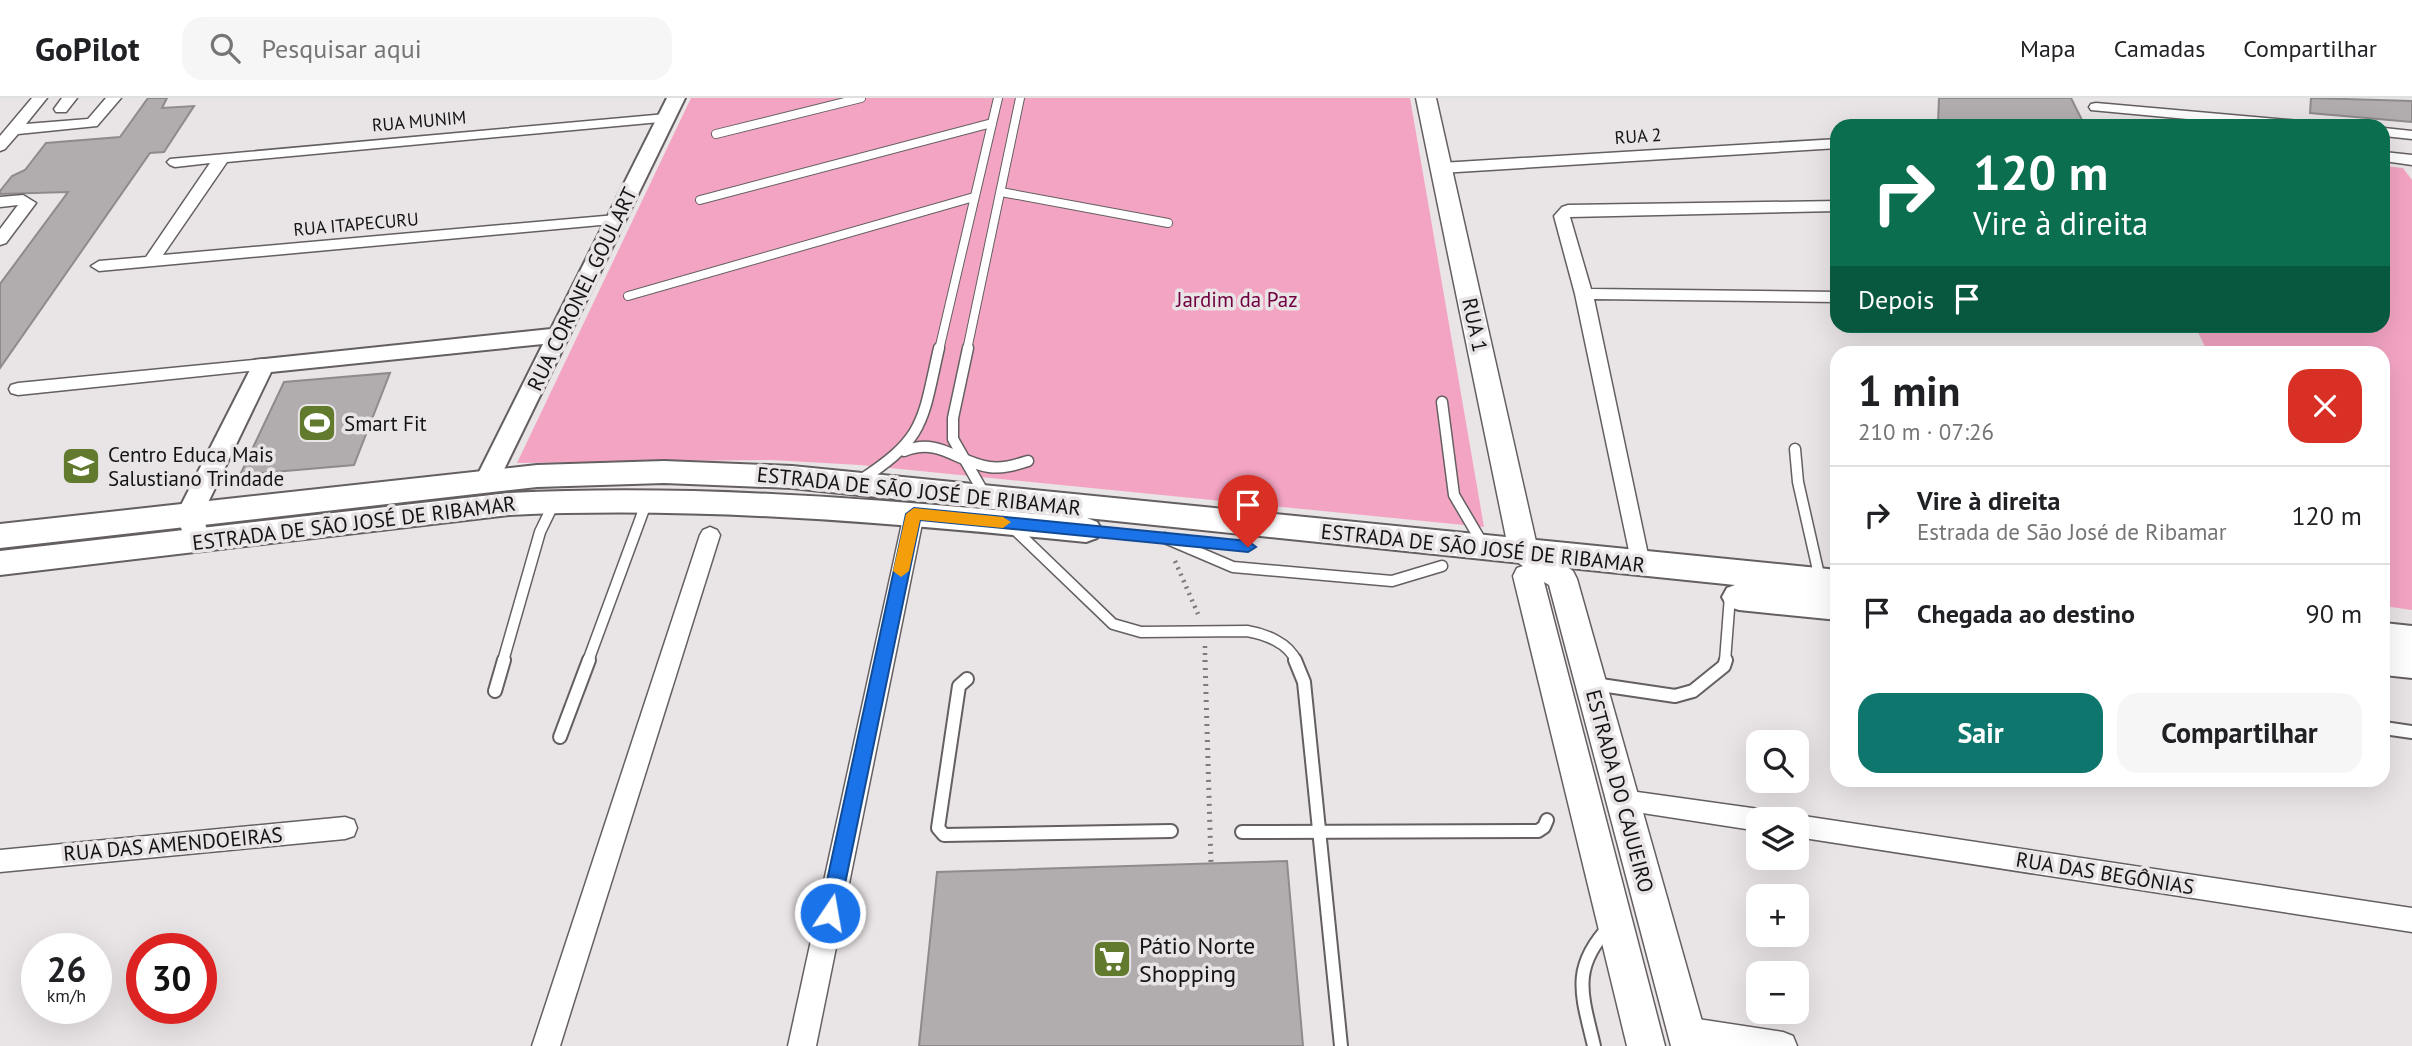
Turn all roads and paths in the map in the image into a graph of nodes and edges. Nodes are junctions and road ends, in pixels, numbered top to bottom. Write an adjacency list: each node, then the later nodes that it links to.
1 (40, 98): 12 (street)
2 (114, 98): 12 (street)
3 (676, 98): 9 (street, RUA CORONEL GOULART)
4 (861, 98): 14 (lane)
5 (998, 98): 11 (lane)
6 (1020, 98): 23 (lane)
7 (1426, 98): 22 (main road, RUA 1)
8 (2096, 107): 10 (street)
9 (666, 118): 19 (street, RUA MUNIM); 28 (street, RUA CORONEL GOULART)
10 (2232, 119)
11 (992, 123): 24 (lane); 25 (lane)
12 (11, 125): 17 (street)
13 (2390, 133): 15 (street)
14 (716, 134)
15 (2412, 135)
16 (1830, 144): 22 (street, RUA 2)
17 (0, 146)
18 (2390, 158): 20 (street)
19 (221, 159): 21 (street, RUA MUNIM); 31 (street)
20 (2412, 160)
21 (175, 162)
22 (1441, 168): 57 (main road, RUA 1)
23 (1000, 192): 29 (lane); 42 (lane)
24 (974, 197): 34 (lane); 41 (lane)
25 (700, 200)
26 (0, 202): 30 (street)
27 (1830, 206): 33 (street)
28 (616, 220): 31 (street, RUA ITAPECURU); 36 (street, RUA CORONEL GOULART)
29 (1168, 223)
30 (0, 240)
31 (151, 261): 32 (street, RUA ITAPECURU)
32 (99, 266)
33 (1584, 294): 35 (street); 58 (street)
34 (628, 296)
35 (1830, 297)
36 (559, 335): 37 (street); 44 (street, RUA CORONEL GOULART)
37 (263, 365): 38 (street); 51 (street)
38 (18, 389)
39 (1442, 402): 55 (lane)
40 (1795, 449): 60 (lane)
41 (899, 455): 42 (lane); 45 (lane)
42 (961, 456): 43 (lane); 46 (lane)
43 (1028, 461)
44 (487, 480): 45 (main road, ESTRADA DE SÃO JOSÉ DE RIBAMAR); 51 (main road, ESTRADA DE SÃO JOSÉ DE RIBAMAR)
45 (856, 483): 46 (main road, ESTRADA DE SÃO JOSÉ DE RIBAMAR)
46 (986, 497): 55 (main road, ESTRADA DE SÃO JOSÉ DE RIBAMAR)
47 (648, 499): 48 (main road, ESTRADA DE SÃO JOSÉ DE RIBAMAR); 49 (main road, ESTRADA DE SÃO JOSÉ DE RIBAMAR); 74 (lane)
48 (555, 500): 51 (main road, ESTRADA DE SÃO JOSÉ DE RIBAMAR); 71 (lane)
49 (914, 514): 50 (main road, ESTRADA DE SÃO JOSÉ DE RIBAMAR); 90 (street)
50 (1007, 523): 54 (main road, ESTRADA DE SÃO JOSÉ DE RIBAMAR); 64 (lane)
51 (193, 528): 53 (main road, ESTRADA DE SÃO JOSÉ DE RIBAMAR); 56 (main road, ESTRADA DE SÃO JOSÉ DE RIBAMAR)
52 (710, 535): 89 (street)
53 (0, 536)
54 (1165, 538): 57 (main road, ESTRADA DE SÃO JOSÉ DE RIBAMAR); 64 (path)
55 (1486, 549): 57 (main road, ESTRADA DE SÃO JOSÉ DE RIBAMAR)
56 (0, 563)
57 (1526, 564): 58 (main road, ESTRADA DE SÃO JOSÉ DE RIBAMAR); 59 (main road, ESTRADA DE SÃO JOSÉ DE RIBAMAR); 87 (main road, ESTRADA DO CAJUEIRO)
58 (1640, 564): 61 (main road, ESTRADA DE SÃO JOSÉ DE RIBAMAR)
59 (1562, 579): 63 (main road, ESTRADA DE SÃO JOSÉ DE RIBAMAR); 70 (main road, ESTRADA DO CAJUEIRO)
60 (1830, 585)
61 (1830, 591)
62 (1830, 591): 63 (main road, ESTRADA DE SÃO JOSÉ DE RIBAMAR)
63 (1730, 596): 70 (lane)
64 (1205, 631): 82 (lane); 84 (path)
65 (2390, 638): 66 (main road)
66 (2412, 640)
67 (2390, 662): 68 (main road)
68 (2412, 664)
69 (967, 679): 80 (lane)
70 (1590, 683): 75 (main road, ESTRADA DO CAJUEIRO)
71 (495, 691)
72 (2390, 729): 73 (lane)
73 (2412, 732)
74 (560, 737)
75 (1623, 800): 76 (street); 85 (main road, ESTRADA DO CAJUEIRO)
76 (1746, 818)
77 (1548, 820): 82 (lane)
78 (345, 828): 83 (street, RUA DAS AMENDOEIRAS)
79 (1809, 828): 86 (street, RUA DAS BEGÔNIAS)
80 (1171, 831)
81 (1242, 832): 82 (lane)
82 (1318, 833): 91 (lane)
83 (0, 861)
84 (1211, 864)
85 (1655, 920): 87 (main road); 88 (main road, ESTRADA DO CAJUEIRO)
86 (2412, 920)
87 (1615, 921): 92 (lane); 93 (main road, ESTRADA DO CAJUEIRO)
88 (1688, 1038): 94 (street)
89 (546, 1046)
90 (802, 1046)
91 (1341, 1046)
92 (1594, 1046)
93 (1646, 1046)
94 (1783, 1046)

